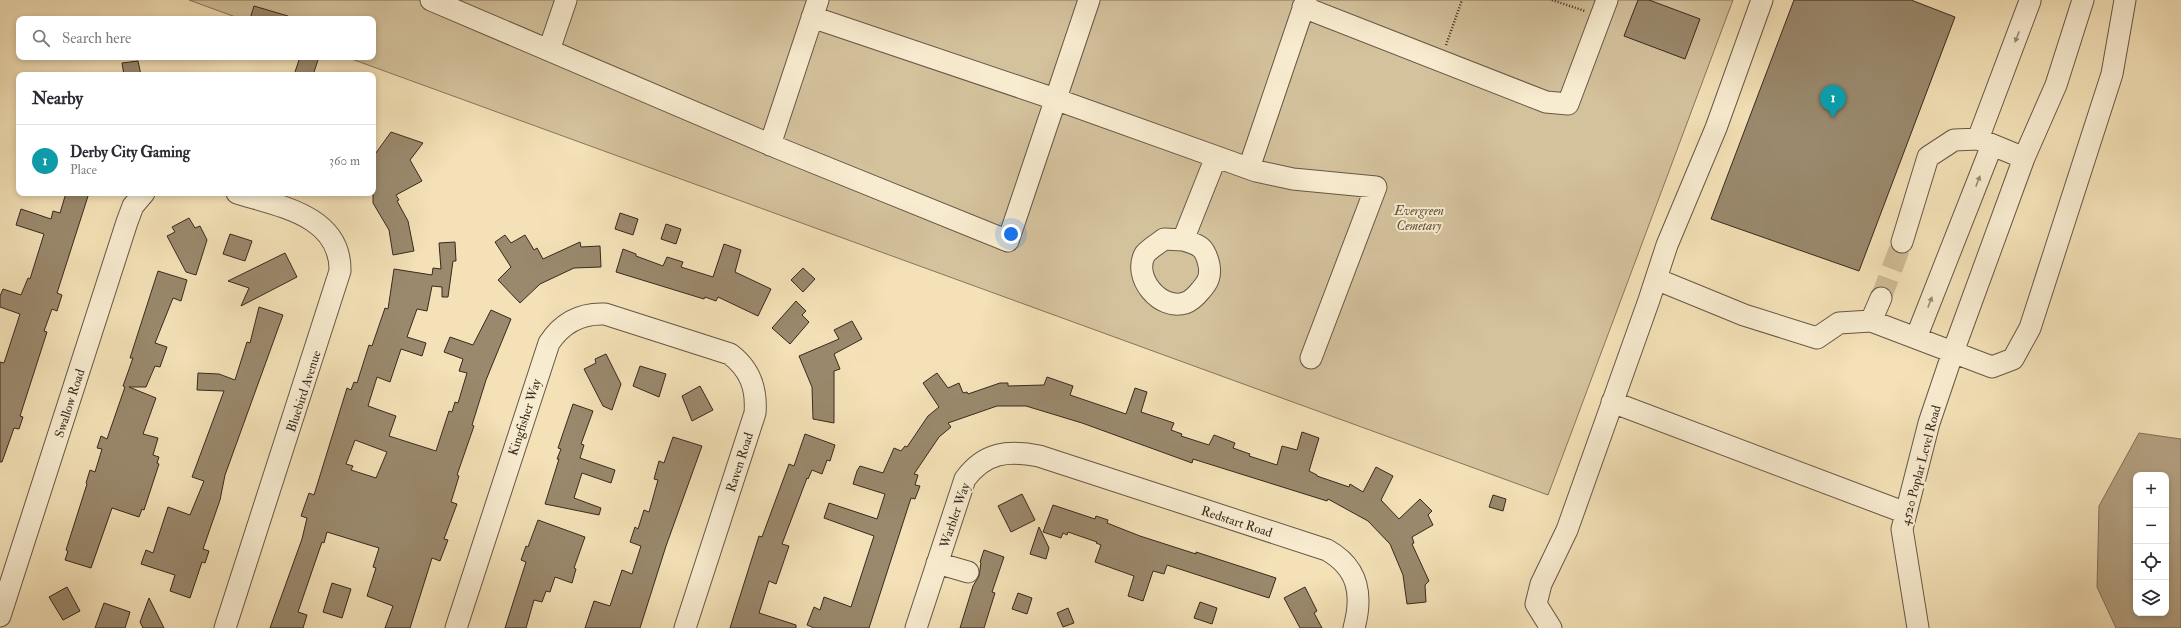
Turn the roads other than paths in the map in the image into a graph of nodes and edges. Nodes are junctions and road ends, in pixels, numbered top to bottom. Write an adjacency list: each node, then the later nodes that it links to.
1 (431, 0): 11 (street)
2 (566, 0): 11 (street)
3 (1089, 0): 12 (street)
4 (1762, 0): 22 (street)
5 (2083, 0): 16 (street, 4520 Poplar Level Road)
6 (2125, 0): 27 (street)
7 (2030, 1): 13 (street, one-way to 13)
8 (1304, 3): 9 (street); 17 (street)
9 (1604, 8)
10 (815, 9): 12 (street); 14 (street)
11 (549, 50): 14 (street)
12 (1056, 99): 14 (street); 15 (street)
13 (1985, 142): 16 (street); 21 (street); 26 (street, one-way to 13)
14 (770, 145)
15 (1216, 157): 17 (street); 20 (street)
16 (2024, 158): 27 (street, 4520 Poplar Level Road)
17 (1248, 168): 28 (street)
18 (141, 196): 34 (street, Swallow Road)
19 (245, 196): 35 (street, Bluebird Avenue)
20 (1183, 240)
21 (1902, 242)
22 (1656, 279): 24 (street); 29 (street)
23 (1881, 298): 24 (street)
24 (1871, 321): 26 (street)
25 (679, 336): 36 (street, Kingfisher Way); 37 (street, Raven Road)
26 (1916, 338): 27 (street)
27 (1953, 352): 31 (street, 4520 Poplar Level Road)
28 (1311, 358)
29 (1612, 402): 31 (street); 40 (street)
30 (1060, 463): 32 (street, Warbler Way); 39 (street, Redstart Road)
31 (1906, 513): 41 (street, 4520 Poplar Level Road)
32 (937, 563): 33 (street); 38 (street, Warbler Way)
33 (968, 572)
34 (0, 616)
35 (226, 628)
36 (456, 628)
37 (685, 628)
38 (916, 628)
39 (1354, 628)
40 (1551, 628)
41 (1918, 628)

